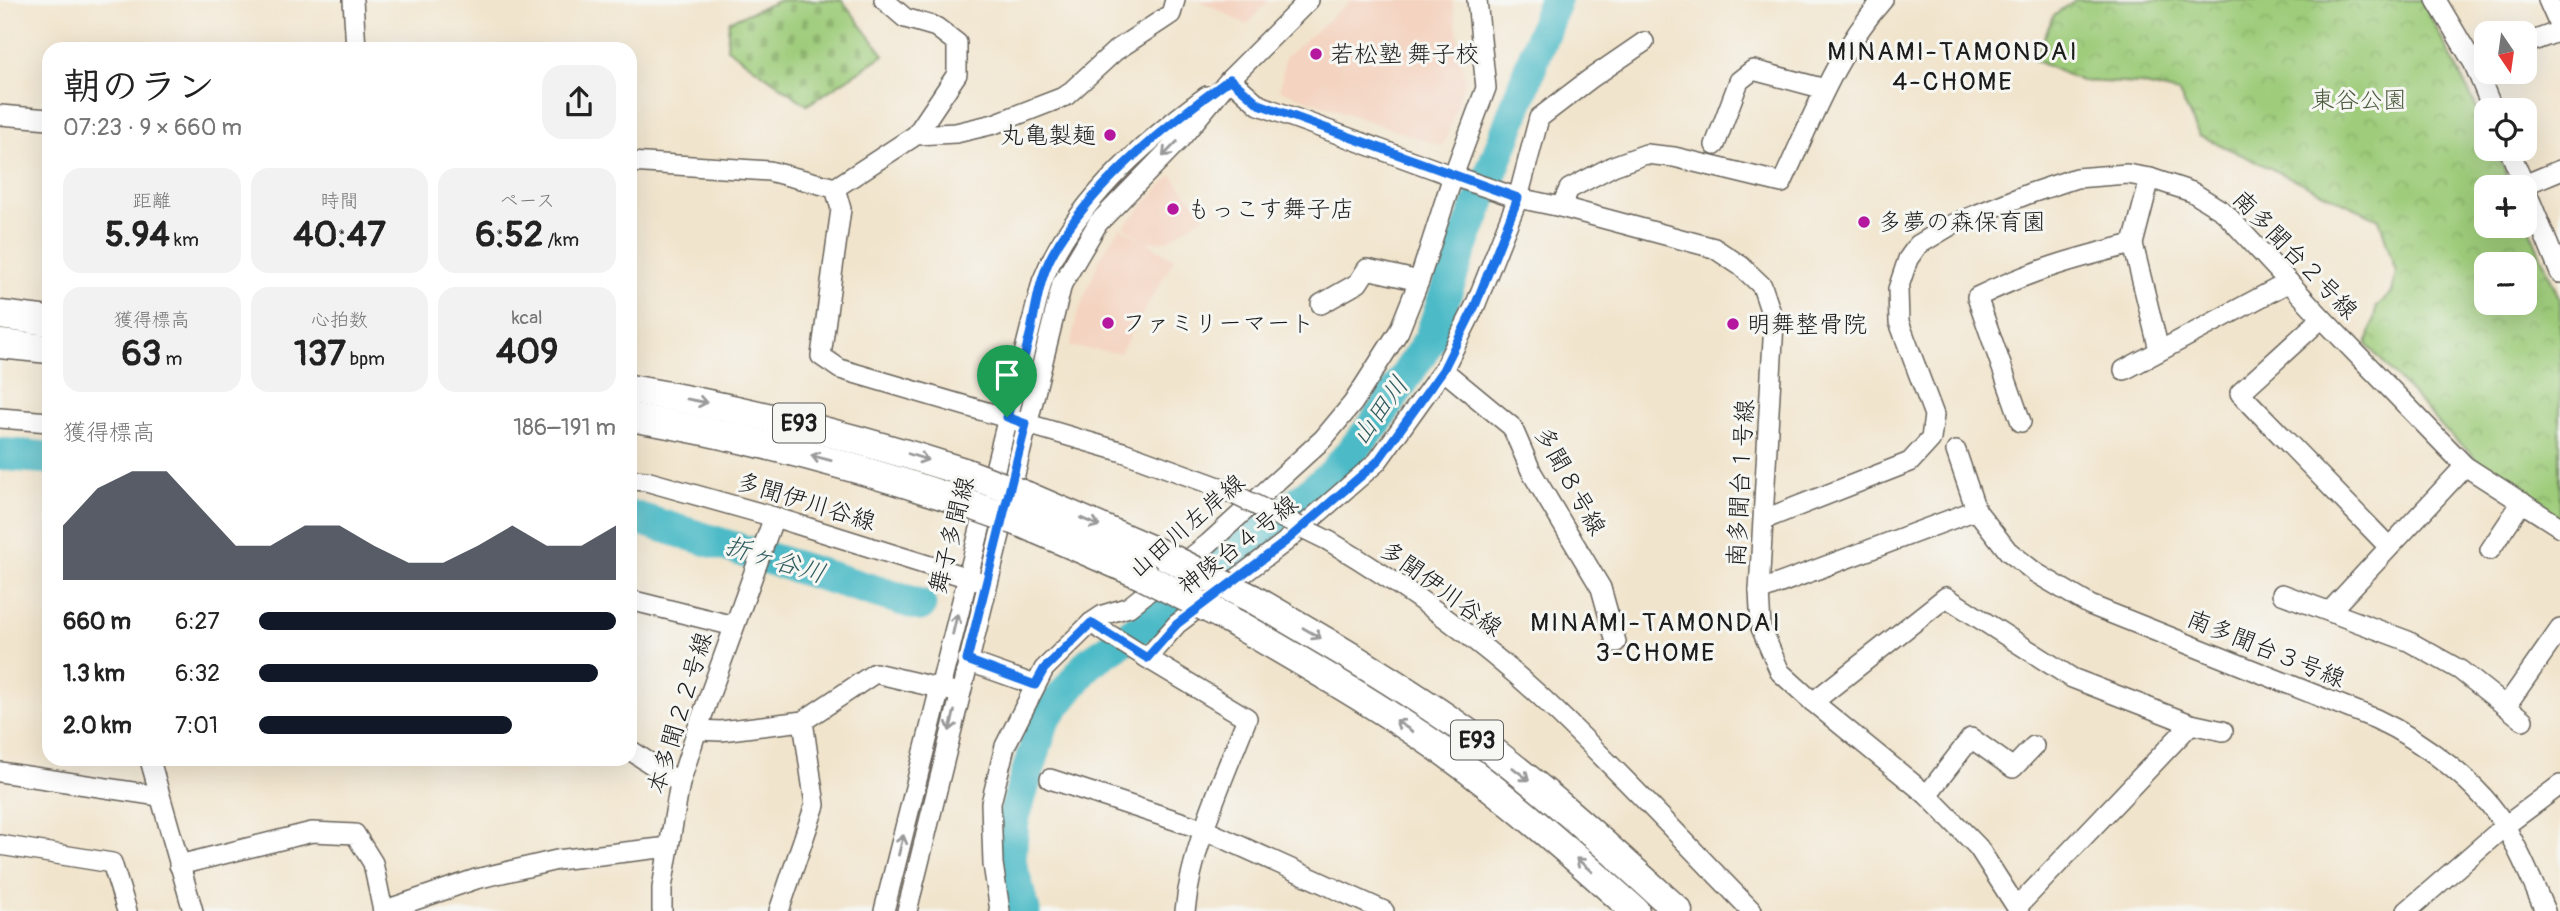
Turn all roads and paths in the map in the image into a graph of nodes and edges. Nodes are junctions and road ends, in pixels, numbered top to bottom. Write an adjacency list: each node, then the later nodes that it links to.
1 (353, 0): 11 (street)
2 (884, 0): 18 (street)
3 (1175, 0): 18 (street)
4 (1310, 0): 14 (street, 舞子多聞線)
5 (1478, 0): 22 (street, 山田川左岸線)
6 (1883, 0): 15 (street)
7 (2435, 0): 13 (street)
8 (2548, 0): 9 (street)
9 (2560, 29): 10 (street)
10 (2538, 38)
11 (356, 42)
12 (1644, 42): 26 (street, 神陵台４号線)
13 (2474, 54)
14 (1230, 79): 22 (street, 南多聞台１号線); 43 (street, 舞子多聞線); 48 (street, 舞子多聞線, one-way to 48)
15 (1825, 89): 19 (street); 27 (street)
16 (0, 115): 17 (street)
17 (42, 118)
18 (916, 135): 25 (street)
19 (1715, 145)
20 (637, 162): 25 (street)
21 (2560, 170): 24 (street)
22 (1453, 176): 26 (street, 南多聞台１号線); 31 (street, 山田川左岸線)
23 (2150, 178): 29 (street); 32 (street, 南多聞台２号線); 55 (street, 南多聞台２号線)
24 (2537, 181)
25 (835, 188): 43 (street, 多聞伊川谷線)
26 (1518, 198): 27 (street, 南多聞台１号線); 40 (street, 神陵台４号線)
27 (1561, 207): 55 (street, 南多聞台１号線)
28 (2537, 216): 30 (street)
29 (2133, 244): 39 (street); 47 (street)
30 (2560, 273)
31 (1419, 281): 33 (street); 65 (street, 山田川左岸線)
32 (2289, 282): 35 (street, 南多聞台２号線); 39 (street)
33 (1321, 304)
34 (0, 315): 36 (highway)
35 (2322, 318): 50 (street, 南多聞台２号線); 57 (street)
36 (42, 320)
37 (0, 344): 38 (highway)
38 (42, 348)
39 (2159, 350): 41 (street)
40 (1443, 370): 68 (street, 多聞８号線); 69 (street, 神陵台４号線)
41 (2124, 370)
42 (637, 390): 108 (highway, E93, one-way to 108, bridge)
43 (1007, 417): 48 (street, 多聞伊川谷線); 59 (street, 舞子多聞線)
44 (0, 418): 46 (street)
45 (637, 418): 107 (highway, E93, one-way to 45, bridge)
46 (42, 421)
47 (2021, 422)
48 (1026, 424): 60 (street, 舞子多聞線); 109 (street, 多聞伊川谷線, bridge)
49 (1956, 451): 53 (street, 南多聞台３号線)
50 (2465, 466): 52 (street, 南多聞台２号線); 57 (street)
51 (637, 480): 54 (street, 多聞伊川谷線)
52 (2522, 502): 56 (street, 南多聞台２号線); 58 (street)
53 (1976, 510): 61 (street); 90 (street, 南多聞台３号線)
54 (774, 517): 59 (street, 多聞伊川谷線); 66 (street, 本多聞２２号線)
55 (1765, 519): 61 (street, 南多聞台１号線)
56 (2560, 527)
57 (2389, 547): 64 (street)
58 (2490, 550)
59 (966, 577): 60 (street, 多聞伊川谷線); 72 (street, 舞子多聞線, one-way to 59)
60 (986, 584): 70 (street, 舞子多聞線)
61 (1759, 591): 74 (street, 南多聞台１号線)
62 (2282, 594): 64 (street)
63 (637, 602): 66 (street)
64 (2330, 611): 75 (street)
65 (1091, 623): 69 (street); 71 (street, 山田川左岸線)
66 (734, 626): 79 (street, 本多聞２２号線)
67 (2560, 629): 75 (street)
68 (1616, 642)
69 (1147, 658): 91 (street)
70 (967, 660): 71 (street); 73 (street, 舞子多聞線)
71 (1035, 685): 104 (street, 山田川左岸線)
72 (940, 689): 73 (street); 77 (street); 102 (street, 舞子多聞線, one-way to 72)
73 (959, 693): 103 (street, 舞子多聞線, one-way to 103)
74 (1813, 702): 78 (street); 88 (street, 南多聞台１号線)
75 (2506, 706): 76 (street)
76 (2524, 720)
77 (803, 721): 79 (street); 101 (street)
78 (2190, 724): 80 (street); 96 (street)
79 (696, 730): 86 (street, 本多聞２２号線)
80 (2223, 731)
81 (2034, 746): 88 (street)
82 (637, 755): 86 (street)
83 (152, 766): 89 (street)
84 (0, 772): 89 (street)
85 (1050, 779): 91 (street)
86 (680, 783): 93 (street, 本多聞２２号線)
87 (2560, 785): 90 (street)
88 (1927, 795): 96 (street, 南多聞台１号線)
89 (159, 796): 94 (street)
90 (2505, 826): 95 (street, 南多聞台３号線); 110 (street)
91 (1205, 830): 105 (street); 106 (street)
92 (0, 845): 97 (street)
93 (669, 847): 99 (street); 100 (street, 本多聞２２号線)
94 (179, 865): 98 (street); 99 (street)
95 (2550, 908)
96 (2018, 909)
97 (124, 910)
98 (193, 911)
99 (383, 911)
100 (662, 911)
101 (779, 911)
102 (884, 911)
103 (907, 911)
104 (1000, 911)
105 (1185, 911)
106 (1384, 911)
107 (1635, 911)
108 (1678, 911)
109 (1752, 911)
110 (2407, 911)

